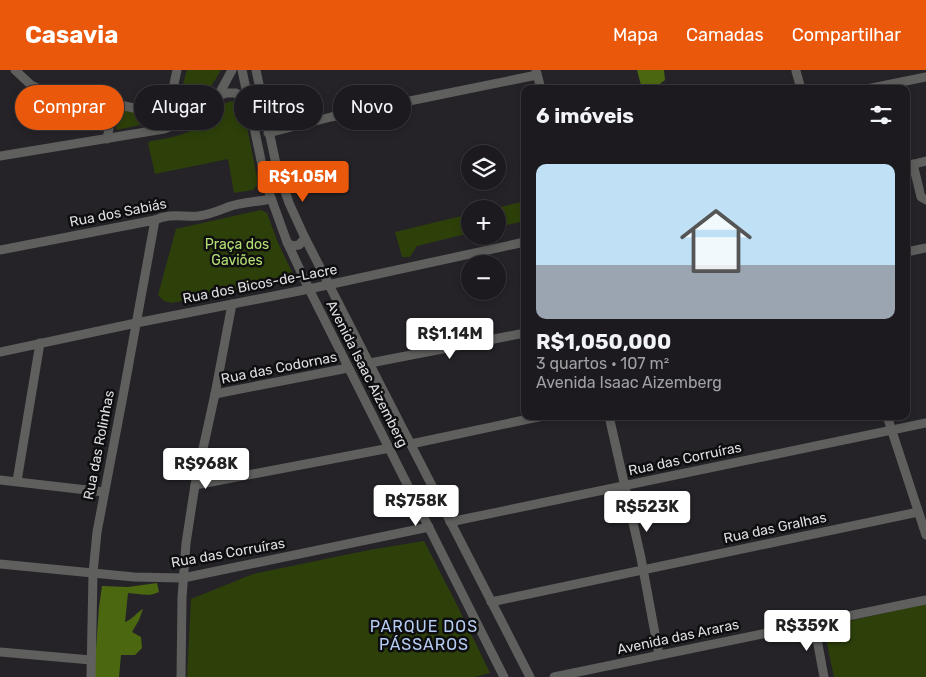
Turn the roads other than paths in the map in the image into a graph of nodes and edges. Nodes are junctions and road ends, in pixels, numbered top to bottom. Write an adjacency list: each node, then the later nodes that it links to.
1 (15, 70): 9 (street)
2 (177, 70): 10 (street)
3 (232, 70): 11 (street)
4 (242, 70): 12 (street, Avenida Isaac Aizemberg)
5 (256, 70): 18 (street, Avenida Isaac Aizemberg)
6 (796, 71): 13 (street)
7 (537, 73): 18 (street)
8 (926, 77): 14 (street)
9 (31, 85)
10 (173, 85)
11 (224, 85)
12 (246, 85)
13 (800, 85)
14 (887, 85)
15 (109, 130): 19 (street)
16 (158, 130): 19 (street)
17 (255, 130): 23 (street, Avenida Isaac Aizemberg)
18 (268, 133): 26 (street, Avenida Isaac Aizemberg)
19 (107, 139): 20 (street)
20 (0, 156)
21 (926, 161): 22 (street)
22 (910, 165): 24 (street)
23 (271, 199): 25 (street, Rua dos Sabiás); 27 (street, Avenida Isaac Aizemberg)
24 (926, 200)
25 (154, 220): 30 (street, Rua dos Sabiás); 35 (street, Rua das Rolinhas)
26 (305, 238): 27 (street); 32 (street, Avenida Isaac Aizemberg)
27 (287, 242): 33 (street, Avenida Isaac Aizemberg)
28 (521, 243): 32 (street, Rua dos Bicos-de-Lacre)
29 (926, 248): 31 (street)
30 (0, 250)
31 (910, 251)
32 (329, 285): 33 (street, Rua dos Bicos-de-Lacre); 39 (street, Avenida Isaac Aizemberg)
33 (309, 289): 34 (street, Rua dos Bicos-de-Lacre); 40 (street, Avenida Isaac Aizemberg)
34 (232, 304): 35 (street, Rua dos Bicos-de-Lacre); 41 (street)
35 (136, 323): 37 (street, Rua dos Bicos-de-Lacre); 53 (street, Rua das Rolinhas)
36 (521, 334): 39 (street)
37 (40, 343): 38 (street, Rua dos Bicos-de-Lacre); 50 (street)
38 (0, 352)
39 (370, 364): 47 (street, Avenida Isaac Aizemberg)
40 (348, 368): 41 (street, Rua das Codornas); 48 (street, Avenida Isaac Aizemberg)
41 (215, 394): 51 (street)
42 (524, 420): 47 (street)
43 (610, 420): 52 (street)
44 (888, 420): 46 (street)
45 (926, 423): 46 (street, Rua das Corruíras)
46 (892, 430): 52 (street, Rua das Corruíras); 54 (street)
47 (412, 444): 55 (street, Avenida Isaac Aizemberg)
48 (390, 448): 51 (street); 56 (street, Avenida Isaac Aizemberg)
49 (0, 480): 50 (street)
50 (17, 481): 53 (street)
51 (195, 485): 61 (street)
52 (624, 486): 55 (street, Rua das Corruíras); 59 (street)
53 (104, 492): 60 (street, Rua das Rolinhas)
54 (918, 512): 57 (street); 59 (street, Rua das Gralhas)
55 (450, 522): 63 (street, Avenida Isaac Aizemberg)
56 (429, 527): 61 (street, Rua das Corruíras); 70 (street, Avenida Isaac Aizemberg)
57 (926, 535)
58 (0, 564): 60 (street, Rua das Corruíras)
59 (643, 570): 63 (street, Rua das Gralhas); 66 (street)
60 (93, 573): 61 (street, Rua das Corruíras); 67 (street, Rua das Rolinhas)
61 (183, 578): 69 (street)
62 (926, 600): 64 (street, Avenida das Araras)
63 (491, 602): 71 (street, Avenida Isaac Aizemberg)
64 (814, 622): 66 (street, Avenida das Araras); 73 (street)
65 (0, 652): 67 (street)
66 (660, 655): 72 (street, Avenida das Araras)
67 (91, 660): 68 (street, Rua das Rolinhas)
68 (90, 677)
69 (181, 677)
70 (504, 677)
71 (530, 677)
72 (554, 677)
73 (824, 677)

